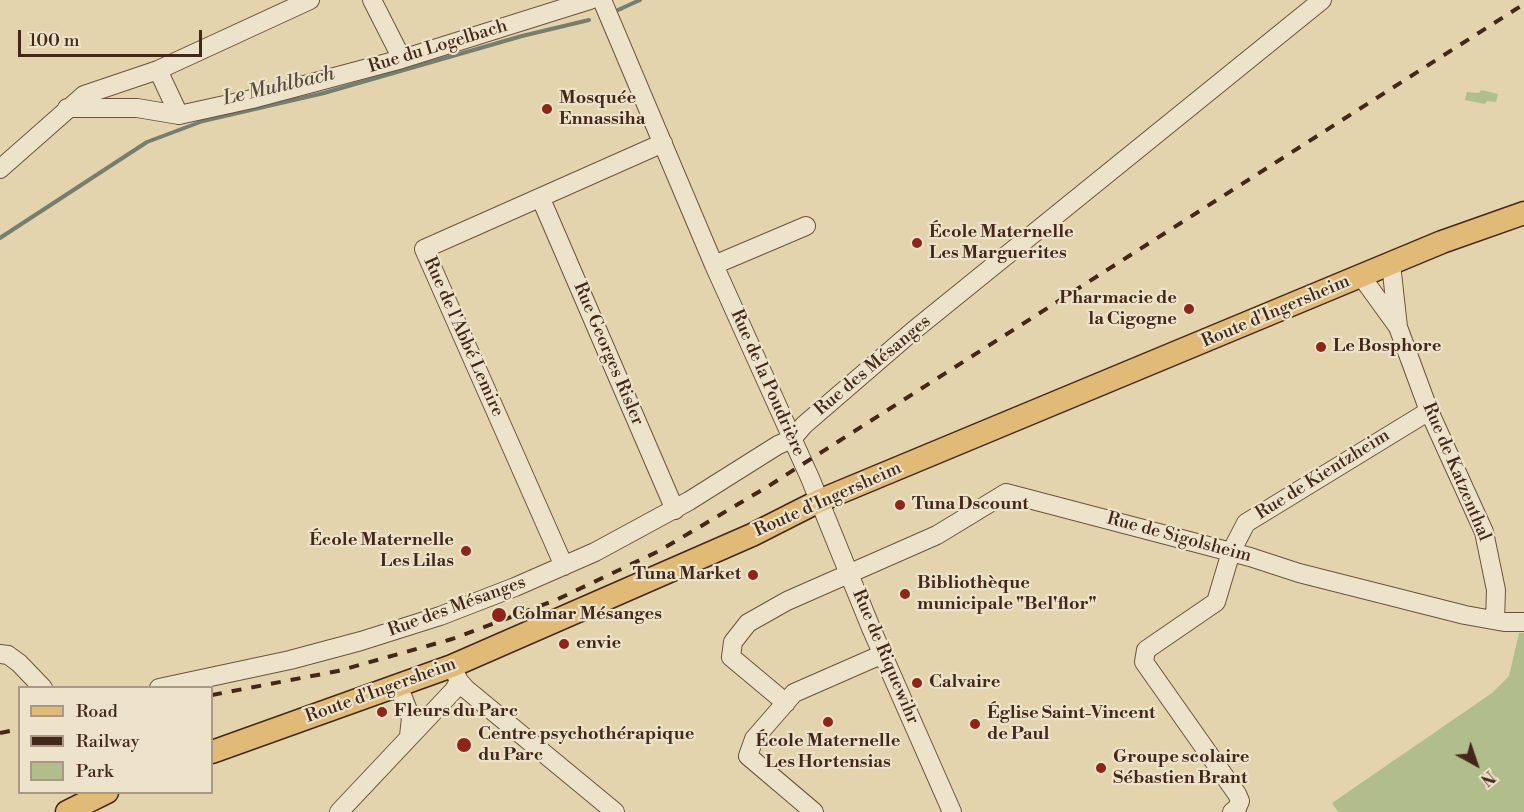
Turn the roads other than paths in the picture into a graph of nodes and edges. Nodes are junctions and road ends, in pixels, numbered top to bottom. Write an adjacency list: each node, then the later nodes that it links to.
1 (310, 0): 7 (street)
2 (372, 0): 6 (street)
3 (590, 0): 6 (street, Rue du Logelbach)
4 (602, 0): 10 (street, Rue de la Poudrière)
5 (1311, 4): 20 (street, Rue des Mésanges)
6 (402, 59): 9 (street, Rue du Logelbach)
7 (158, 70): 8 (street); 9 (street)
8 (67, 108): 9 (street, Rue du Logelbach); 11 (street)
9 (179, 115)
10 (663, 143): 12 (street, Rue de l'Abbé Lemire); 16 (street, Rue de la Poudrière)
11 (0, 169)
12 (541, 199): 22 (street, Rue Georges Risler); 24 (street, Rue de l'Abbé Lemire)
13 (1524, 213): 15 (main road, Route d'Ingersheim)
14 (806, 226): 16 (street)
15 (1391, 264): 17 (main road, Route d'Ingersheim); 18 (street, Rue de Katzenthal)
16 (714, 265): 20 (street, Rue de la Poudrière)
17 (1361, 276): 18 (street, Rue de Katzenthal); 21 (main road, Route d'Ingersheim)
18 (1398, 327): 19 (street, Rue de Katzenthal)
19 (1429, 411): 23 (street, Rue de Kientzheim); 26 (street, Rue de Katzenthal)
20 (792, 439): 21 (street, Rue de la Poudrière); 22 (street, Rue des Mésanges)
21 (819, 501): 25 (street, Rue de Riquewihr); 30 (main road, Route d'Ingersheim)
22 (675, 510): 24 (street, Rue des Mésanges)
23 (1231, 552): 25 (street, Rue de Sigolsheim); 26 (street, Rue de Sigolsheim); 43 (street, Rue de Kientzheim)
24 (564, 566): 33 (street, Rue des Mésanges)
25 (849, 575): 29 (street, Rue de Riquewihr); 34 (street, Rue de Sigolsheim)
26 (1495, 620): 27 (street, Rue de Sigolsheim)
27 (1524, 622)
28 (0, 654): 32 (street)
29 (883, 654): 34 (street); 42 (street, Rue de Riquewihr)
30 (456, 673): 31 (main road, Route d'Ingersheim); 35 (street); 40 (street)
31 (398, 685): 35 (street); 36 (main road, Route d'Ingersheim)
32 (42, 686)
33 (164, 686)
34 (786, 703): 41 (street)
35 (409, 736): 39 (street)
36 (213, 752)
37 (103, 794): 38 (main road)
38 (67, 812)
39 (339, 812)
40 (615, 812)
41 (814, 812)
42 (952, 812)
43 (1232, 812)

